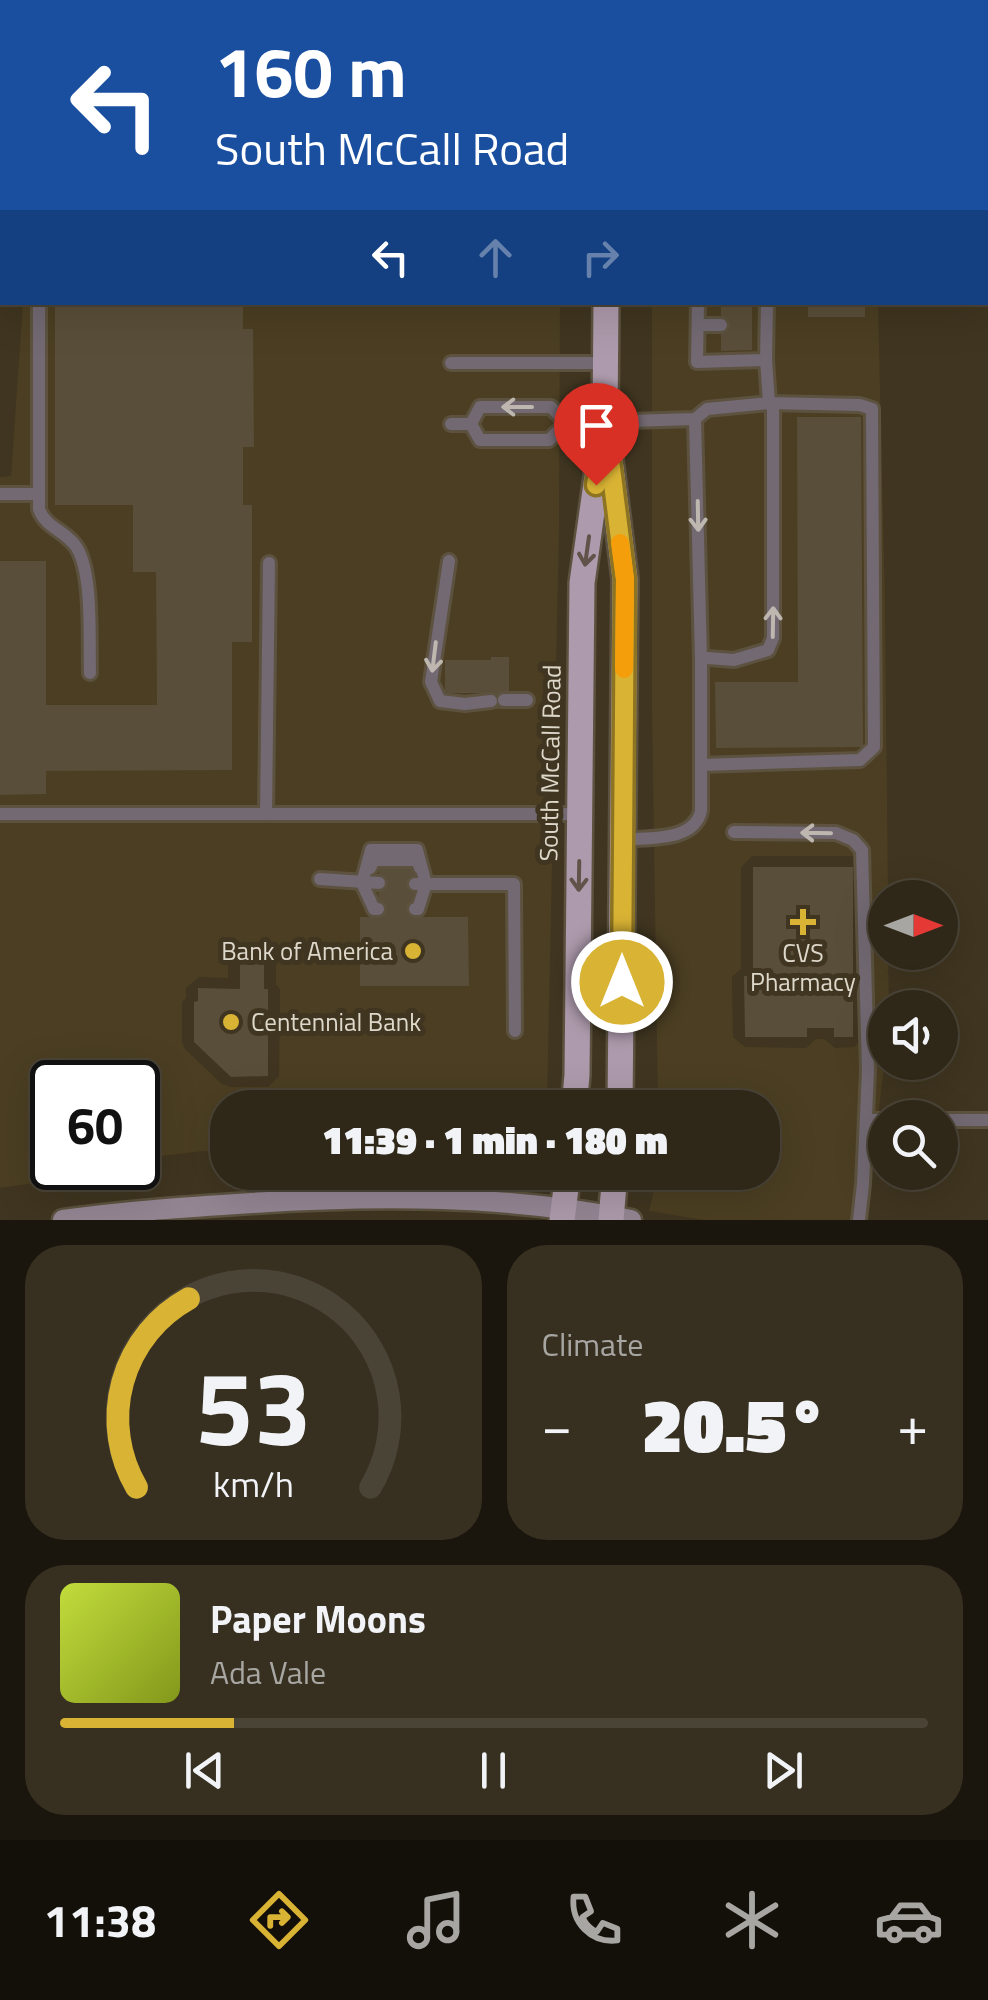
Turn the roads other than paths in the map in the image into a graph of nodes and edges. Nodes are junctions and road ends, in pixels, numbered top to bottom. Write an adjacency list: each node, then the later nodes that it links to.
1 (40, 305): 17 (lane)
2 (606, 305): 9 (main road, South McCall Road)
3 (698, 305): 5 (lane)
4 (766, 305): 7 (lane)
5 (698, 325): 6 (lane); 7 (lane)
6 (721, 325)
7 (766, 360): 10 (lane)
8 (451, 363): 9 (lane)
9 (606, 363): 12 (main road, South McCall Road)
10 (770, 402): 11 (lane); 20 (lane, one-way to 10); 23 (lane)
11 (695, 419): 12 (lane); 20 (lane, one-way to 20)
12 (605, 420): 13 (lane); 26 (main road, South McCall Road, one-way to 26); 28 (main road, South McCall Road)
13 (566, 422): 15 (lane); 15 (lane, one-way to 15)
14 (451, 424): 15 (lane)
15 (471, 424)
16 (0, 494): 17 (lane)
17 (38, 494): 21 (lane)
18 (449, 561): 22 (lane, one-way to 22)
19 (269, 564): 25 (lane)
20 (701, 659): 23 (lane)
21 (90, 673)
22 (527, 700)
23 (701, 765): 28 (lane)
24 (0, 814): 25 (lane)
25 (266, 814): 26 (lane)
26 (580, 814): 32 (main road, South McCall Road, one-way to 32)
27 (734, 832): 34 (lane, one-way to 27)
28 (623, 840): 33 (main road, South McCall Road)
29 (320, 878): 30 (lane)
30 (362, 883): 30 (lane); 31 (lane)
31 (514, 1031)
32 (576, 1090)
33 (620, 1090)
34 (866, 1120): 42 (lane)
35 (958, 1120): 36 (lane)
36 (988, 1120)
37 (616, 1190): 40 (main road)
38 (211, 1213): 39 (main road); 41 (main road)
39 (564, 1214): 40 (main road)
40 (618, 1219)
41 (63, 1220)
42 (859, 1220)

